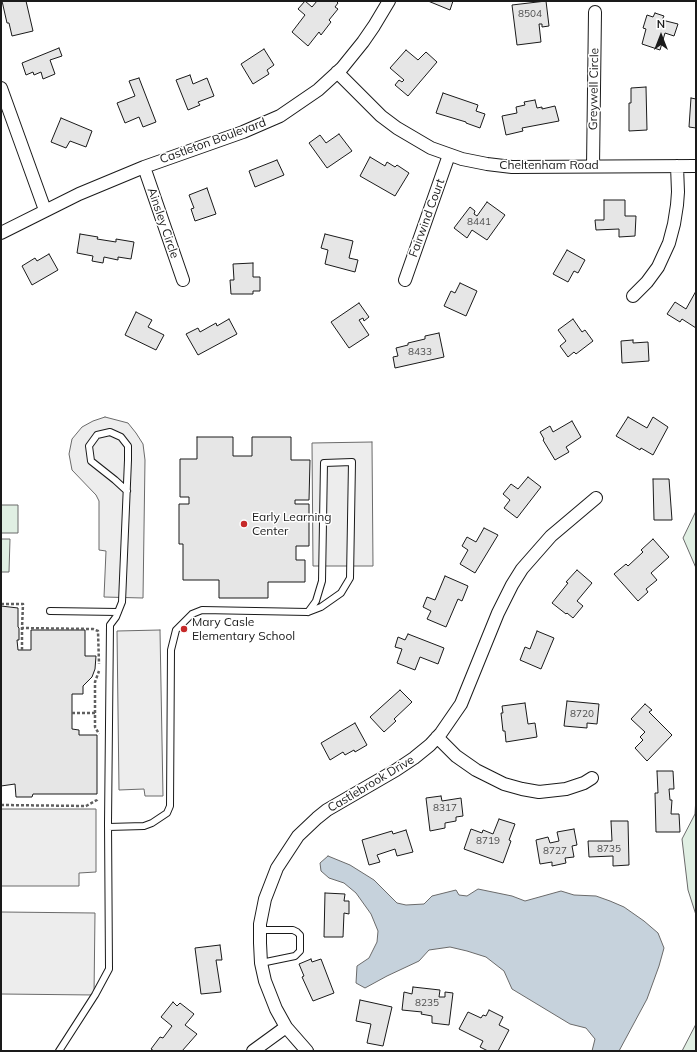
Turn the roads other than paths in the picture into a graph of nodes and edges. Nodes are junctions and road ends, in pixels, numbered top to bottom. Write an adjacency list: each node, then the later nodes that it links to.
1 (389, 1): 3 (street, Castleton Boulevard)
2 (595, 12): 6 (street, Greywell Circle)
3 (337, 72): 5 (street, Cheltenham Road); 9 (street, Castleton Boulevard)
4 (1, 88): 10 (street)
5 (449, 155): 6 (street, Cheltenham Road); 13 (street, Fairwind Court)
6 (592, 166): 7 (street, Cheltenham Road)
7 (677, 166): 8 (street, Cheltenham Road); 14 (street)
8 (696, 166)
9 (144, 167): 10 (street, Castleton Boulevard); 12 (street, Ainsley Circle)
10 (45, 210): 11 (street, Castleton Boulevard)
11 (1, 233)
12 (183, 280)
13 (405, 280)
14 (634, 296)
15 (127, 492): 15 (lane); 18 (lane)
16 (596, 498): 20 (street, Castlebrook Drive)
17 (50, 611): 18 (lane)
18 (118, 612): 22 (lane)
19 (308, 612): 19 (lane); 22 (lane)
20 (437, 737): 21 (street); 23 (street, Castlebrook Drive)
21 (592, 778)
22 (108, 827): 26 (lane)
23 (260, 930): 24 (street, Castlebrook Drive); 24 (lane)
24 (261, 963): 25 (street, Castlebrook Drive)
25 (286, 1027): 27 (street); 28 (street, Castlebrook Drive)
26 (59, 1051)
27 (253, 1051)
28 (307, 1051)

